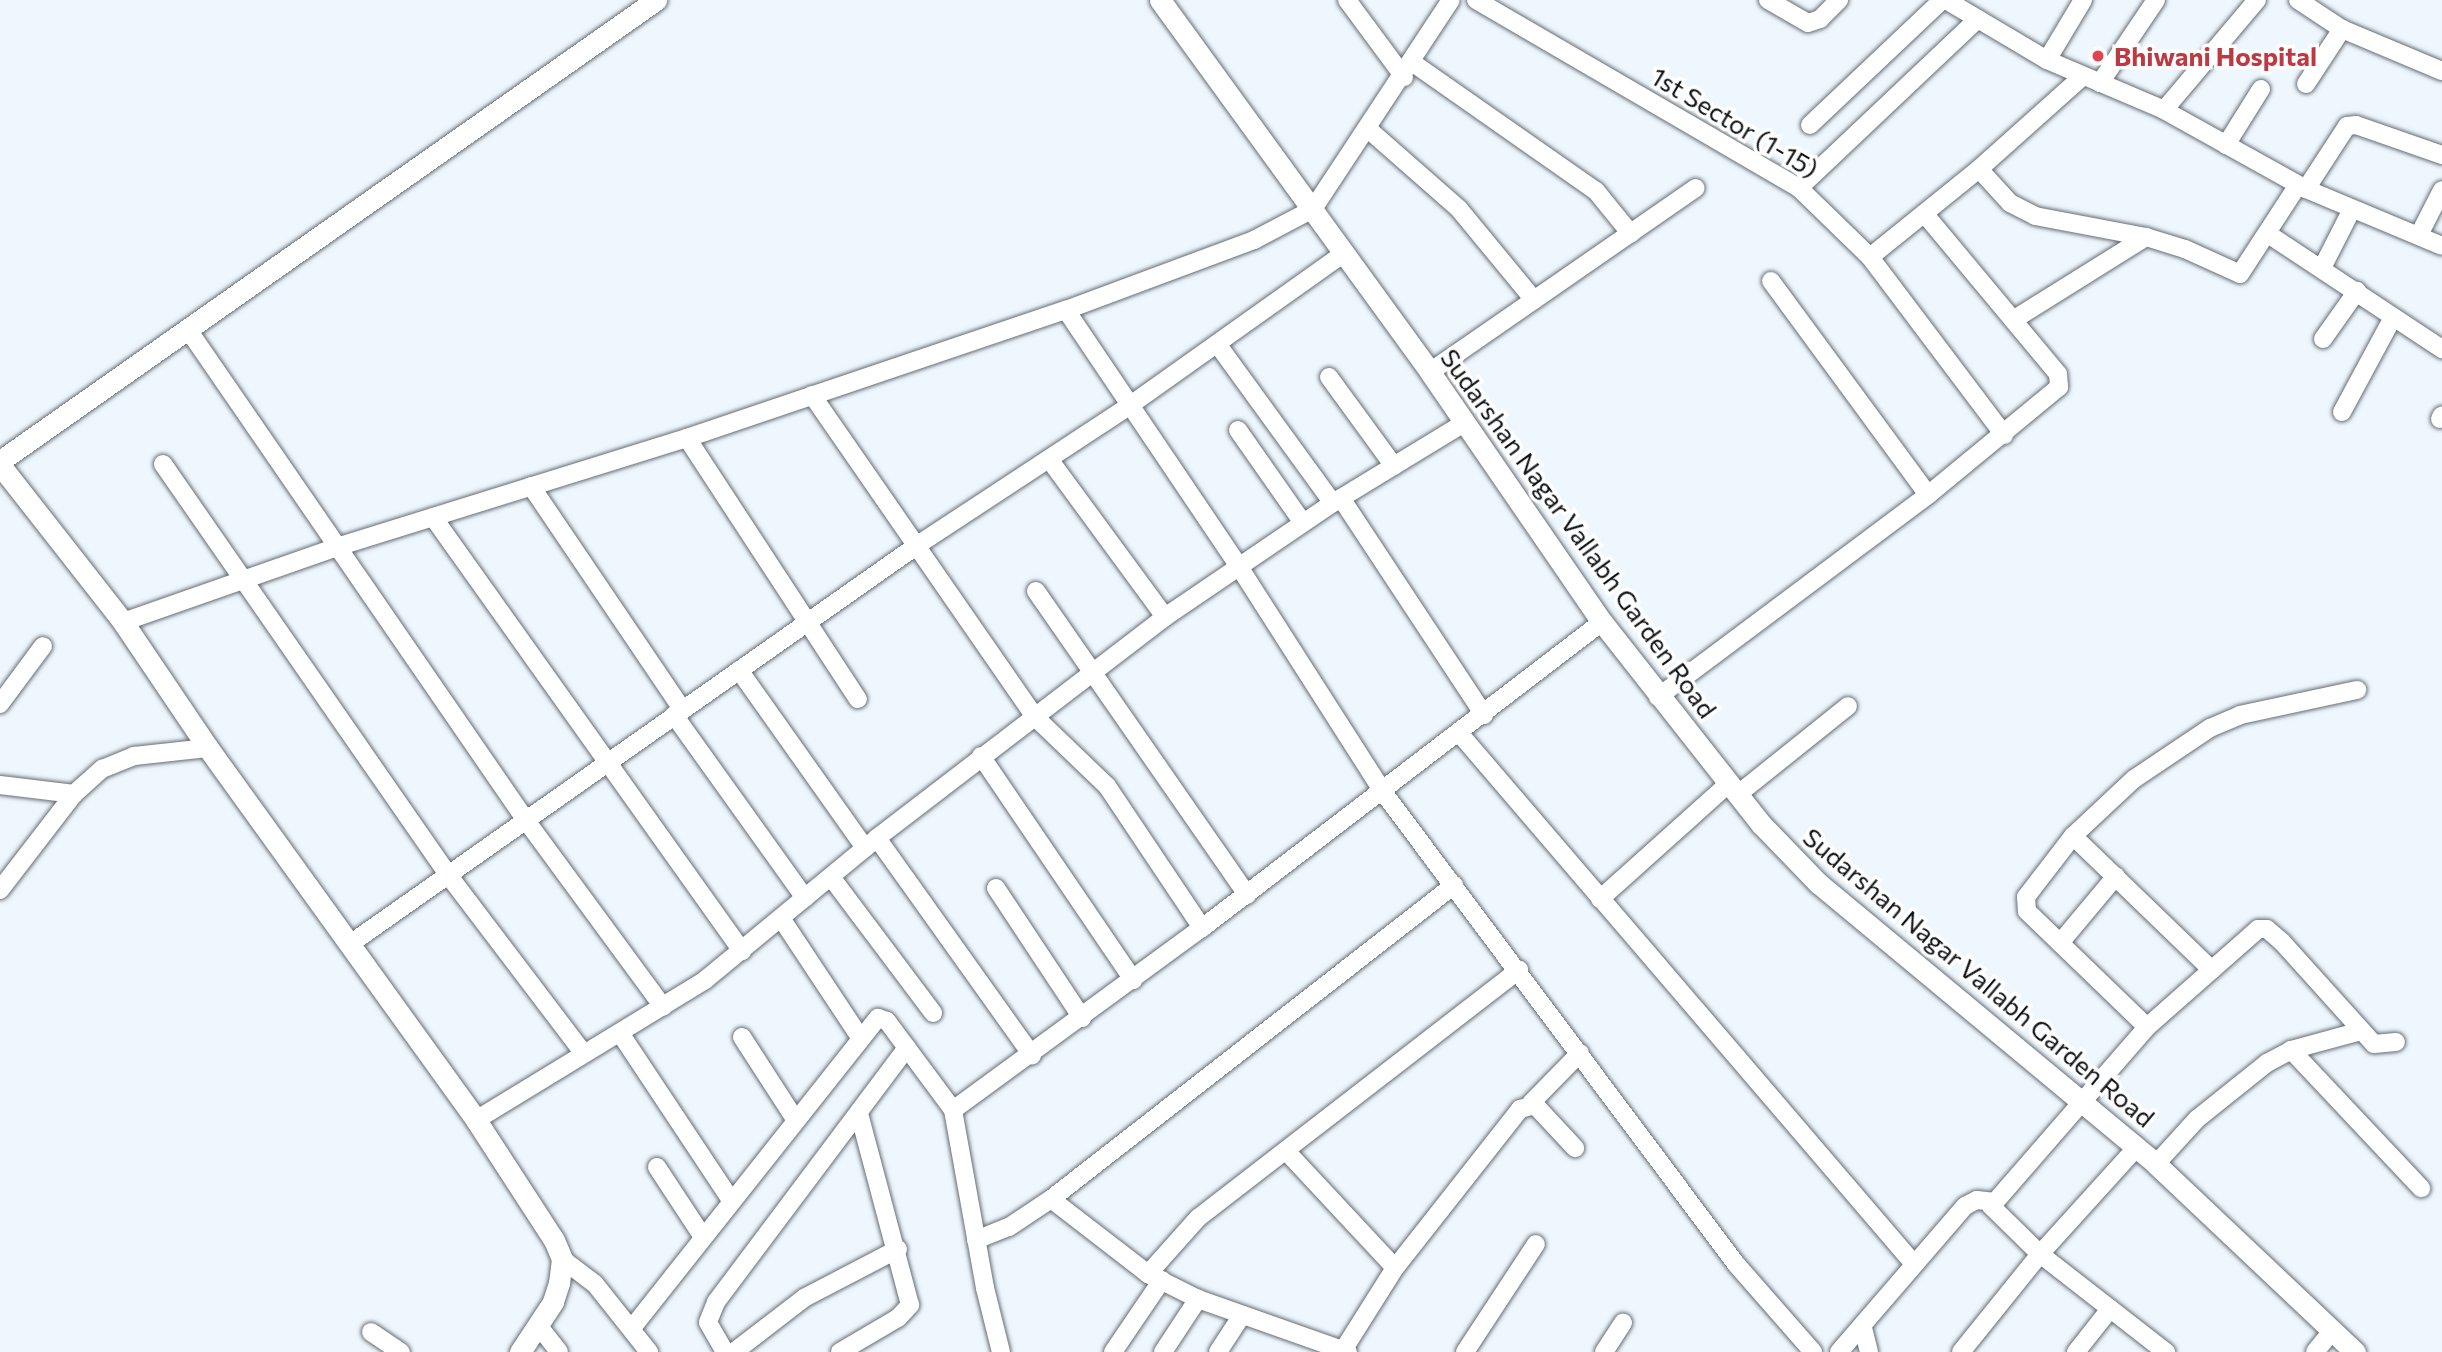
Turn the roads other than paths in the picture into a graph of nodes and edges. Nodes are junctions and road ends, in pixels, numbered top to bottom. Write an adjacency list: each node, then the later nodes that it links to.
1 (656, 0): 49 (street)
2 (1160, 0): 32 (street, Sudarshan Nagar Vallabh Garden Road)
3 (1347, 0): 16 (street)
4 (1451, 0): 16 (street)
5 (1476, 0): 30 (street, 1st Sector (1-15))
6 (1768, 0): 7 (street)
7 (1839, 0)
8 (1944, 0): 13 (street); 23 (street)
9 (2083, 0): 15 (street)
10 (2156, 0): 19 (street)
11 (2257, 0): 22 (street)
12 (2298, 0): 14 (street)
13 (1978, 19): 15 (street); 30 (street)
14 (2342, 29): 17 (street); 20 (street)
15 (2047, 60): 18 (street)
16 (1408, 70): 24 (street); 36 (street)
17 (2442, 71)
18 (2082, 77): 19 (street); 27 (street)
19 (2101, 83): 22 (street)
20 (2306, 84)
21 (2261, 89): 25 (street)
22 (2164, 110): 25 (street)
23 (1810, 125)
24 (1368, 129): 32 (street); 45 (street)
25 (2226, 145): 28 (street)
26 (2442, 155): 28 (street)
27 (1979, 169): 34 (street); 38 (street)
28 (2302, 187): 33 (street); 37 (street)
29 (1696, 188): 36 (street)
30 (1799, 188): 41 (street, 1st Sector (1-15))
31 (2442, 190): 35 (street)
32 (1313, 209): 40 (street, Sudarshan Nagar Vallabh Garden Road); 46 (street)
33 (2351, 211): 35 (street); 42 (street)
34 (1924, 213): 41 (street); 48 (street)
35 (2420, 233): 39 (street)
36 (1631, 234): 45 (street)
37 (2269, 234): 38 (street); 42 (street)
38 (2146, 237): 48 (street)
39 (2442, 246)
40 (1343, 254): 51 (street); 53 (street, Sudarshan Nagar Vallabh Garden Road)
41 (1870, 257): 60 (street, 1st Sector (1-15))
42 (2322, 268): 44 (street)
43 (1771, 281): 67 (street)
44 (2357, 291): 47 (street); 50 (street)
45 (1534, 300): 53 (street)
46 (1066, 310): 55 (street); 56 (street)
47 (2392, 319): 52 (street); 57 (street)
48 (2013, 320): 60 (street)
49 (189, 331): 63 (street); 72 (street)
50 (2323, 339)
51 (1217, 345): 56 (street); 68 (street)
52 (2442, 349)
53 (1430, 372): 58 (street, Sudarshan Nagar Vallabh Garden Road)
54 (1329, 377): 65 (street)
55 (812, 396): 61 (street); 71 (street)
56 (1129, 406): 62 (street); 73 (street)
57 (2342, 412)
58 (1464, 422): 65 (street); 78 (street, Sudarshan Nagar Vallabh Garden Road)
59 (1238, 430): 70 (street)
60 (2004, 435): 67 (street)
61 (687, 438): 66 (street); 79 (street)
62 (1049, 459): 71 (street); 76 (street)
63 (0, 463): 77 (street)
64 (163, 464): 74 (street)
65 (1394, 466): 68 (street)
66 (531, 486): 69 (street); 88 (street)
67 (1928, 495): 84 (street)
68 (1337, 501): 70 (street); 89 (street)
69 (433, 517): 72 (street); 94 (street)
70 (1303, 523): 73 (street)
71 (916, 546): 79 (street); 90 (street)
72 (337, 547): 74 (street); 99 (street)
73 (1238, 565): 76 (street); 97 (street)
74 (244, 579): 77 (street); 102 (street)
75 (1036, 591): 82 (street)
76 (1165, 617): 82 (street)
77 (123, 622): 92 (street)
78 (1602, 622): 84 (street, Sudarshan Nagar Vallabh Garden Road); 89 (street)
79 (806, 624): 81 (street); 85 (street)
80 (43, 646): 86 (street)
81 (739, 670): 88 (street); 101 (street)
82 (1091, 672): 90 (street); 108 (street)
83 (2357, 690): 100 (street)
84 (1658, 697): 96 (street, Sudarshan Nagar Vallabh Garden Road)
85 (858, 699)
86 (0, 704)
87 (1848, 706): 96 (street)
88 (678, 712): 94 (street); 109 (street)
89 (1484, 715): 91 (street)
90 (1034, 716): 93 (street); 112 (street)
91 (1460, 734): 97 (street); 110 (street)
92 (208, 748): 98 (street); 114 (street)
93 (981, 757): 101 (street); 118 (street)
94 (604, 763): 99 (street); 115 (street)
95 (0, 785): 98 (street)
96 (1732, 789): 110 (street); 133 (street, Sudarshan Nagar Vallabh Garden Road)
97 (1383, 792): 105 (street); 108 (street)
98 (74, 794): 107 (street)
99 (525, 819): 102 (street); 119 (street)
100 (2073, 836): 103 (street); 113 (street)
101 (871, 843): 104 (street); 132 (street)
102 (449, 876): 114 (street); 130 (street)
103 (2116, 876): 113 (street); 117 (street)
104 (831, 877): 109 (street); 120 (street)
105 (1454, 885): 116 (street); 145 (street)
106 (996, 888): 121 (street)
107 (0, 890)
108 (1247, 895): 112 (street)
109 (805, 898): 111 (street)
110 (1601, 899): 154 (street)
111 (781, 918): 115 (street); 125 (street)
112 (1202, 928): 118 (street)
113 (2060, 943): 122 (street)
114 (350, 944): 138 (street)
115 (741, 951): 119 (street)
116 (1519, 970): 131 (street); 141 (street)
117 (2212, 970): 122 (street); 123 (street)
118 (1133, 980): 121 (street)
119 (663, 1007): 124 (street)
120 (933, 1013)
121 (1082, 1018): 132 (street)
122 (2147, 1027): 133 (street)
123 (2361, 1031): 127 (street); 129 (street)
124 (620, 1033): 130 (street); 146 (street)
125 (859, 1036): 128 (street); 137 (street)
126 (743, 1037): 137 (street)
127 (2396, 1042)
128 (907, 1048): 135 (street); 136 (street)
129 (2291, 1050): 142 (street); 144 (street)
130 (584, 1054): 138 (street)
131 (1580, 1054): 134 (street); 180 (street)
132 (1032, 1055): 135 (street)
133 (2077, 1102): 140 (street, Sudarshan Nagar Vallabh Garden Road); 147 (street)
134 (1531, 1103): 139 (street); 155 (street)
135 (953, 1110): 149 (street)
136 (859, 1113): 151 (street); 171 (street)
137 (794, 1119): 146 (street)
138 (476, 1120): 153 (street)
139 (1575, 1148)
140 (2136, 1148): 142 (street, Sudarshan Nagar Vallabh Garden Road); 152 (street)
141 (1287, 1152): 155 (street); 156 (street)
142 (2156, 1164): 164 (street, Sudarshan Nagar Vallabh Garden Road)
143 (657, 1167): 148 (street)
144 (2421, 1188)
145 (1051, 1199): 149 (street); 156 (street)
146 (731, 1200): 148 (street)
147 (1990, 1205): 152 (street); 154 (street)
148 (703, 1237): 162 (street)
149 (976, 1240): 174 (street)
150 (1536, 1244): 178 (street)
151 (898, 1249): 172 (street); 173 (street)
152 (2040, 1254): 158 (street); 183 (street)
153 (562, 1259): 161 (street); 162 (street)
154 (1914, 1264): 163 (street)
155 (1395, 1268): 166 (street)
156 (1155, 1277): 157 (street); 175 (street)
157 (1198, 1299): 159 (street); 176 (street)
158 (2110, 1309): 184 (street); 185 (street)
159 (1242, 1315): 166 (street); 177 (street)
160 (1623, 1323): 179 (street)
161 (538, 1325): 168 (street); 169 (street)
162 (632, 1328): 170 (street)
163 (1863, 1328): 181 (street); 182 (street)
164 (2332, 1331): 186 (street); 187 (street, Sudarshan Nagar Vallabh Garden Road)
165 (372, 1332): 167 (street)
166 (1345, 1351)
167 (401, 1352)
168 (520, 1352)
169 (559, 1352)
170 (649, 1352)
171 (725, 1352)
172 (734, 1352)
173 (840, 1352)
174 (1001, 1352)
175 (1113, 1352)
176 (1163, 1352)
177 (1218, 1352)
178 (1465, 1352)
179 (1604, 1352)
180 (1813, 1352)
181 (1839, 1352)
182 (1868, 1352)
183 (1961, 1352)
184 (2076, 1352)
185 (2166, 1352)
186 (2315, 1352)
187 (2355, 1352)

